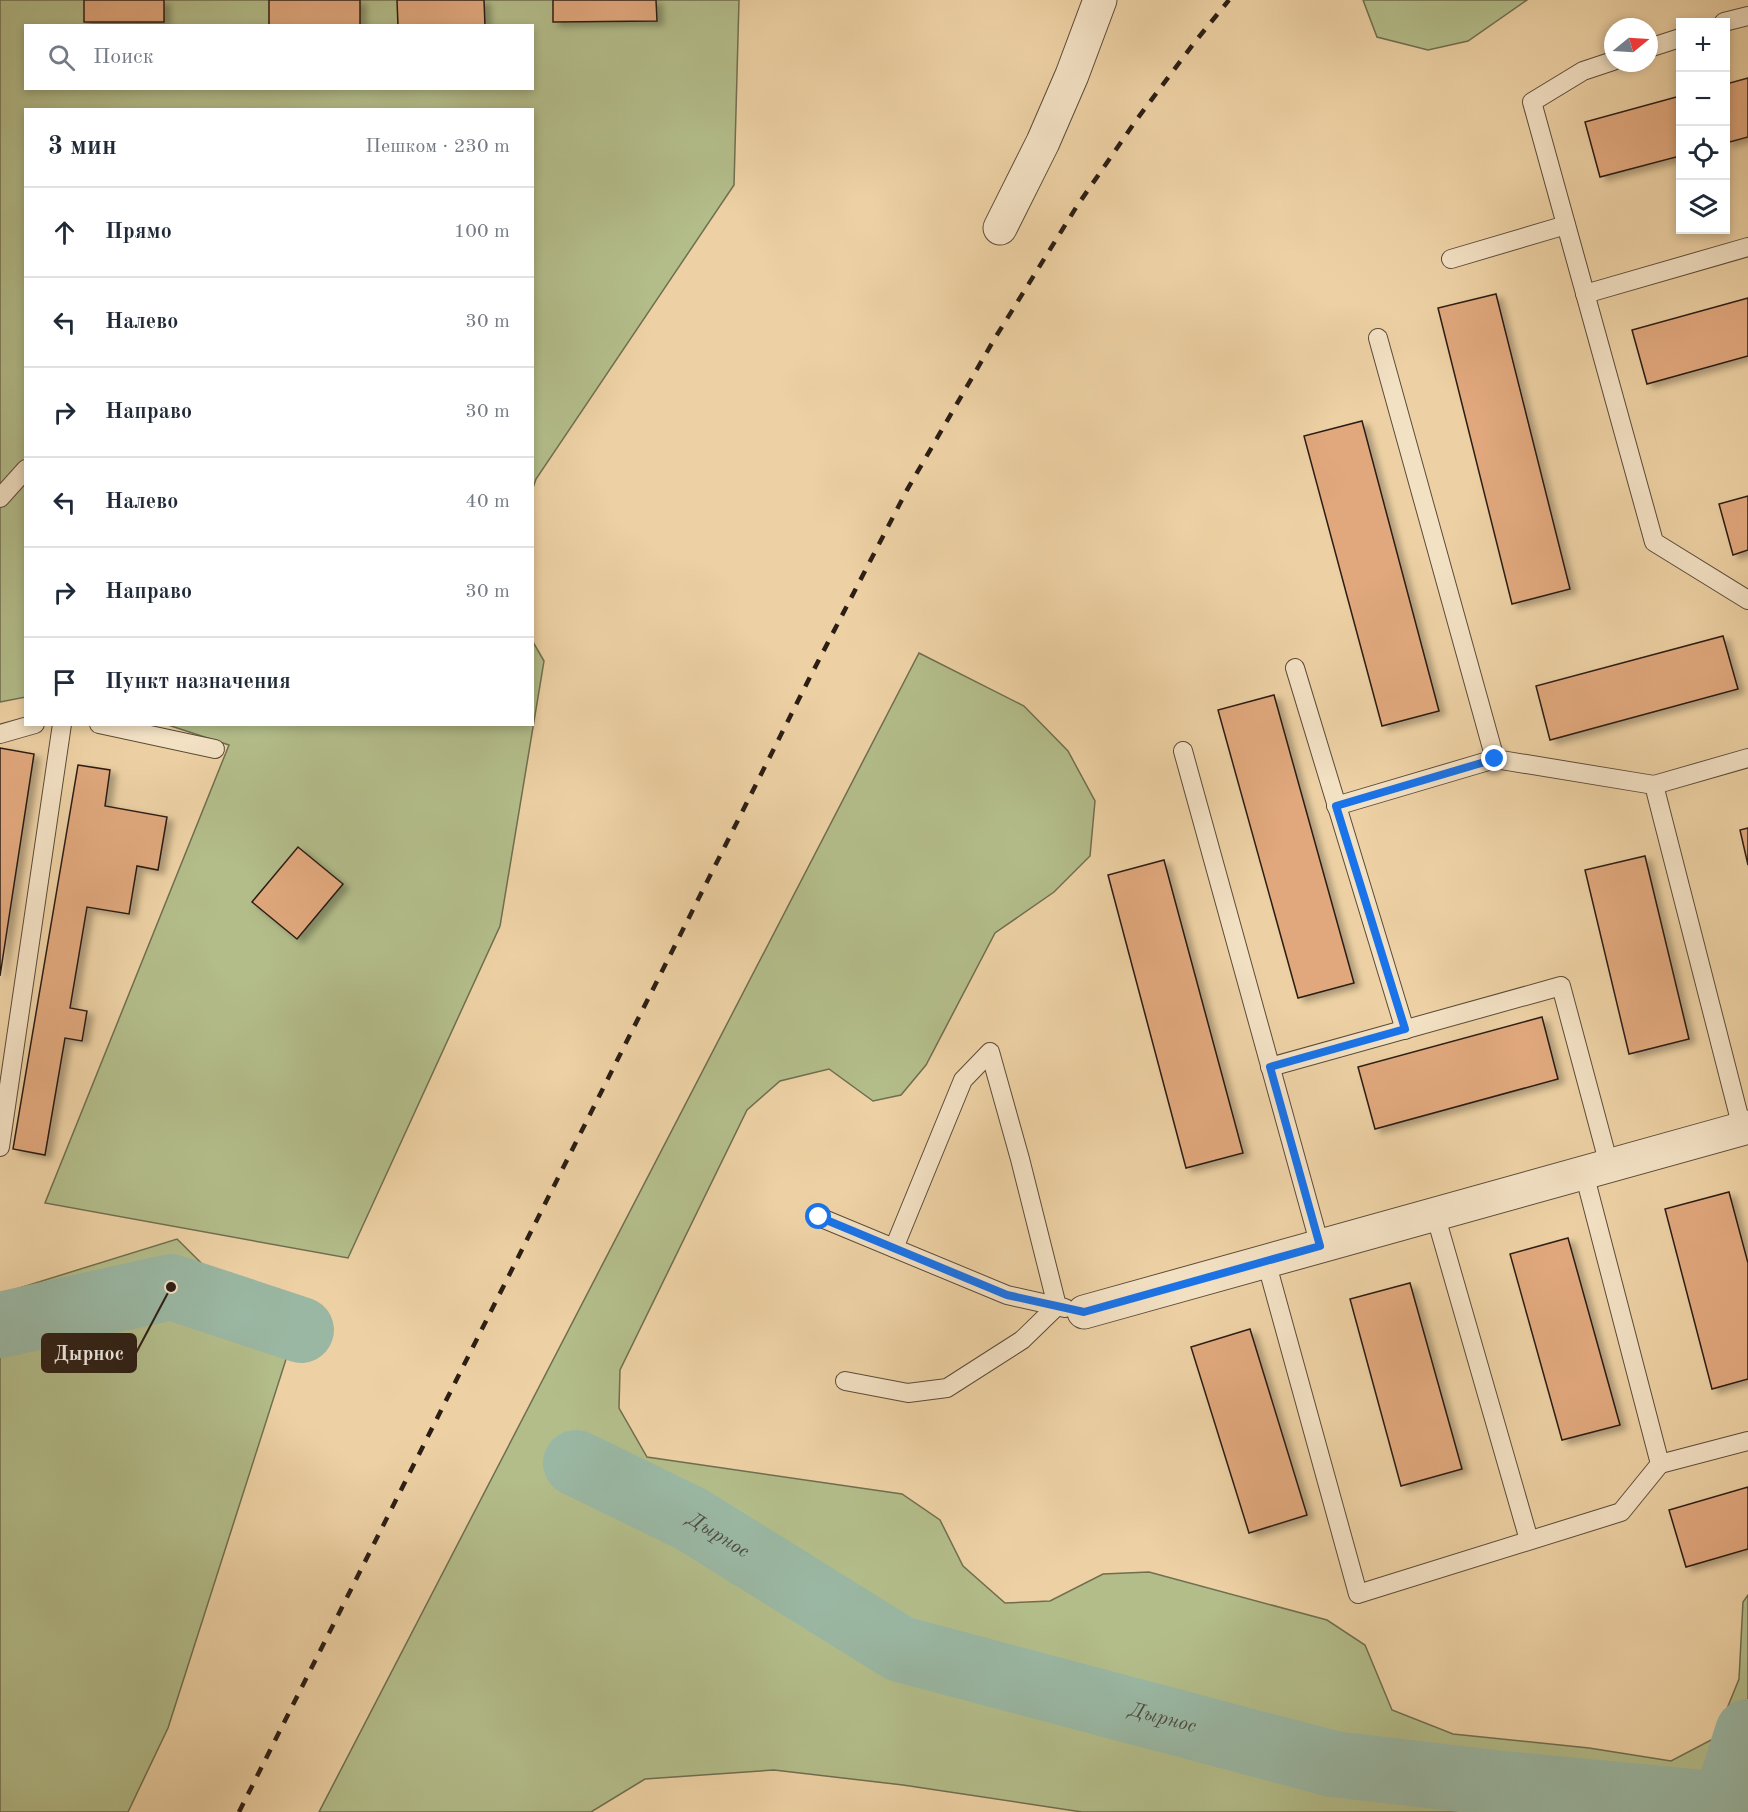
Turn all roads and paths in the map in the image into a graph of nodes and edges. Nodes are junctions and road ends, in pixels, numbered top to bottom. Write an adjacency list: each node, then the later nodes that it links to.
1 (1100, 0): 8 (street)
2 (1748, 16): 3 (lane)
3 (1730, 20)
4 (1676, 39): 5 (lane)
5 (1658, 45)
6 (1604, 64): 7 (lane)
7 (1566, 225): 10 (lane); 11 (lane)
8 (1000, 228)
9 (1748, 247): 11 (lane)
10 (1451, 259)
11 (1585, 294): 15 (lane)
12 (1378, 338): 24 (lane)
13 (24, 471): 14 (lane)
14 (0, 498)
15 (1748, 600)
16 (1295, 668): 26 (lane)
17 (29, 726): 20 (lane)
18 (62, 726): 30 (lane)
19 (108, 726): 21 (lane)
20 (0, 734)
21 (215, 749)
22 (1183, 751): 28 (lane)
23 (1748, 758): 25 (lane)
24 (1495, 759): 25 (lane); 26 (lane)
25 (1654, 785): 29 (lane)
26 (1336, 806): 27 (lane)
27 (1405, 1029): 28 (lane); 31 (lane)
28 (1270, 1067): 34 (lane)
29 (1745, 1127): 31 (street)
30 (0, 1147)
31 (1596, 1169): 32 (street); 40 (lane)
32 (1435, 1214): 34 (street); 41 (lane)
33 (819, 1217): 35 (lane)
34 (1320, 1246): 36 (street)
35 (894, 1248): 37 (lane); 37 (lane)
36 (1266, 1261): 37 (street); 41 (lane)
37 (1071, 1309): 38 (lane)
38 (845, 1381)
39 (1748, 1441): 40 (lane)
40 (1660, 1464): 41 (lane)
41 (1529, 1540)

